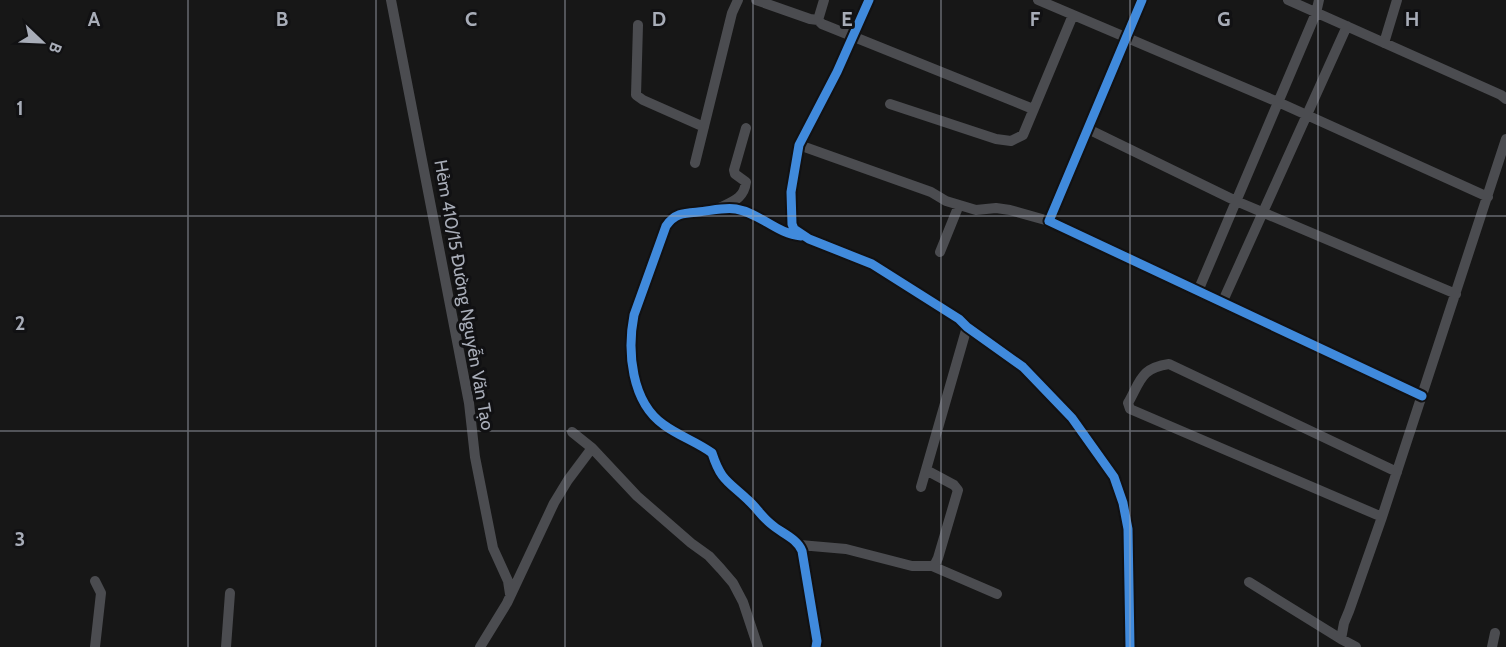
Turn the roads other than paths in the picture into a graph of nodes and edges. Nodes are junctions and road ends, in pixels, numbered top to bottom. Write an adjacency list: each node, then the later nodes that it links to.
1 (391, 0): 54 (street, Hẻm 410/15 Đường Nguyễn Văn Tạo)
2 (738, 0): 24 (street)
3 (756, 0): 13 (street)
4 (824, 0): 13 (street)
5 (869, 0): 16 (street)
6 (1038, 0): 12 (street)
7 (1142, 0): 17 (street)
8 (1288, 0): 11 (street)
9 (1320, 0): 11 (street)
10 (1397, 0): 18 (street)
11 (1316, 13): 15 (street); 20 (street)
12 (1073, 15): 17 (street); 22 (street)
13 (818, 20): 16 (street)
14 (639, 25): 24 (street)
15 (1347, 26): 18 (street); 23 (street)
16 (853, 36): 22 (street); 28 (street)
17 (1126, 37): 20 (street); 26 (street)
18 (1384, 43): 19 (street)
19 (1504, 96)
20 (1278, 102): 23 (street); 31 (street)
21 (890, 104): 22 (street)
22 (1033, 109)
23 (1306, 115): 30 (street); 34 (street)
24 (704, 127): 29 (street)
25 (746, 128): 33 (street)
26 (1088, 129): 31 (street); 35 (street)
27 (1506, 139): 30 (street)
28 (800, 145): 32 (street); 36 (street)
29 (695, 163)
30 (1488, 197): 39 (street)
31 (1236, 201): 34 (street); 38 (street)
32 (959, 205): 35 (street); 37 (street)
33 (715, 210): 36 (street); 49 (street)
34 (1263, 212): 39 (street); 40 (street)
35 (1049, 221): 38 (street)
36 (803, 236): 41 (street)
37 (940, 252)
38 (1198, 291): 40 (street)
39 (1456, 294): 42 (street)
40 (1222, 303): 42 (street)
41 (967, 327): 45 (street); 63 (street)
42 (1422, 396): 46 (street)
43 (572, 432): 44 (street)
44 (592, 448): 54 (street); 61 (street)
45 (926, 470): 47 (street); 50 (street)
46 (1397, 472): 48 (street); 48 (street)
47 (921, 487)
48 (1382, 517): 57 (street)
49 (800, 545): 50 (street); 62 (street)
50 (932, 566): 55 (street)
51 (95, 581): 58 (street)
52 (1249, 582): 57 (street)
53 (230, 593): 59 (street)
54 (510, 594): 60 (street)
55 (997, 594)
56 (1495, 633): 65 (street)
57 (1341, 639): 64 (street)
58 (95, 647)
59 (226, 647)
60 (480, 647)
61 (758, 647)
62 (816, 647)
63 (1130, 647)
64 (1356, 647)
65 (1492, 647)

